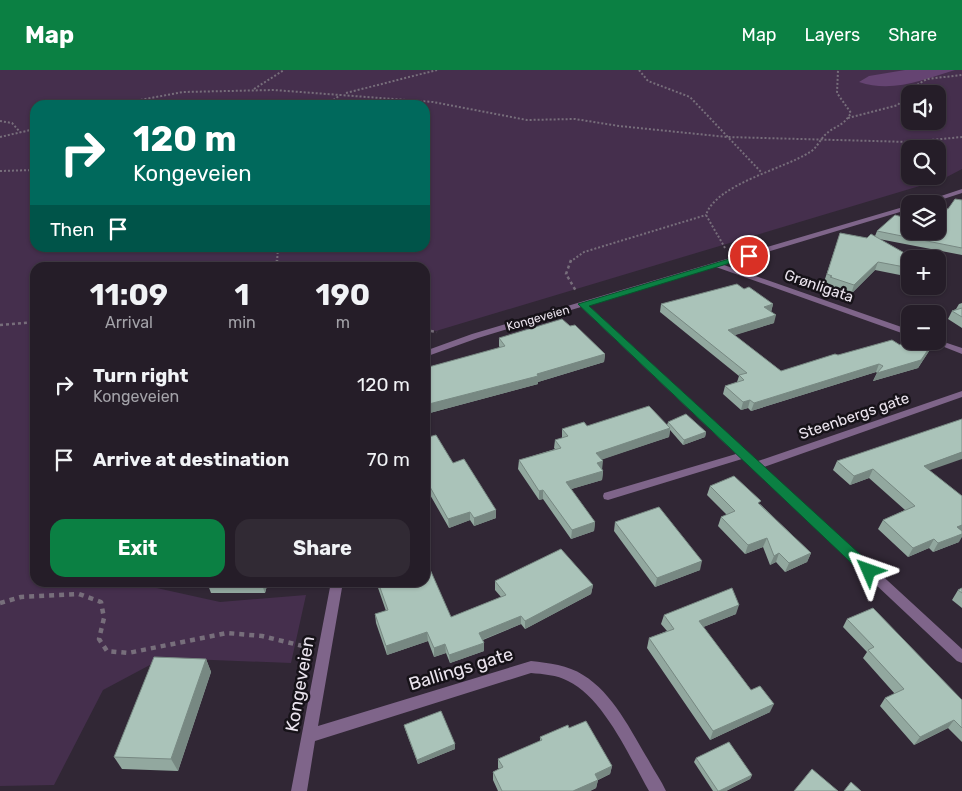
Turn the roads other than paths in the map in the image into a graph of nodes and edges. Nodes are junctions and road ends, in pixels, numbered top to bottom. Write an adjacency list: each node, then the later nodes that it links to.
1 (962, 191): 2 (street)
2 (946, 196)
3 (901, 210): 4 (street, Kongeveien)
4 (718, 265): 5 (street, Kongeveien); 6 (street, Grønligata)
5 (583, 304): 9 (street, Kongeveien); 11 (street)
6 (901, 330)
7 (946, 345): 8 (street)
8 (962, 351)
9 (430, 352)
10 (962, 394): 12 (street, Steenbergs gate)
11 (744, 455): 12 (street); 13 (street)
12 (756, 466): 15 (street)
13 (608, 496)
14 (336, 587): 16 (street, Kongeveien)
15 (962, 656)
16 (310, 736): 17 (street, Kongeveien); 18 (street, Ballings gate)
17 (299, 791)
18 (658, 791)

